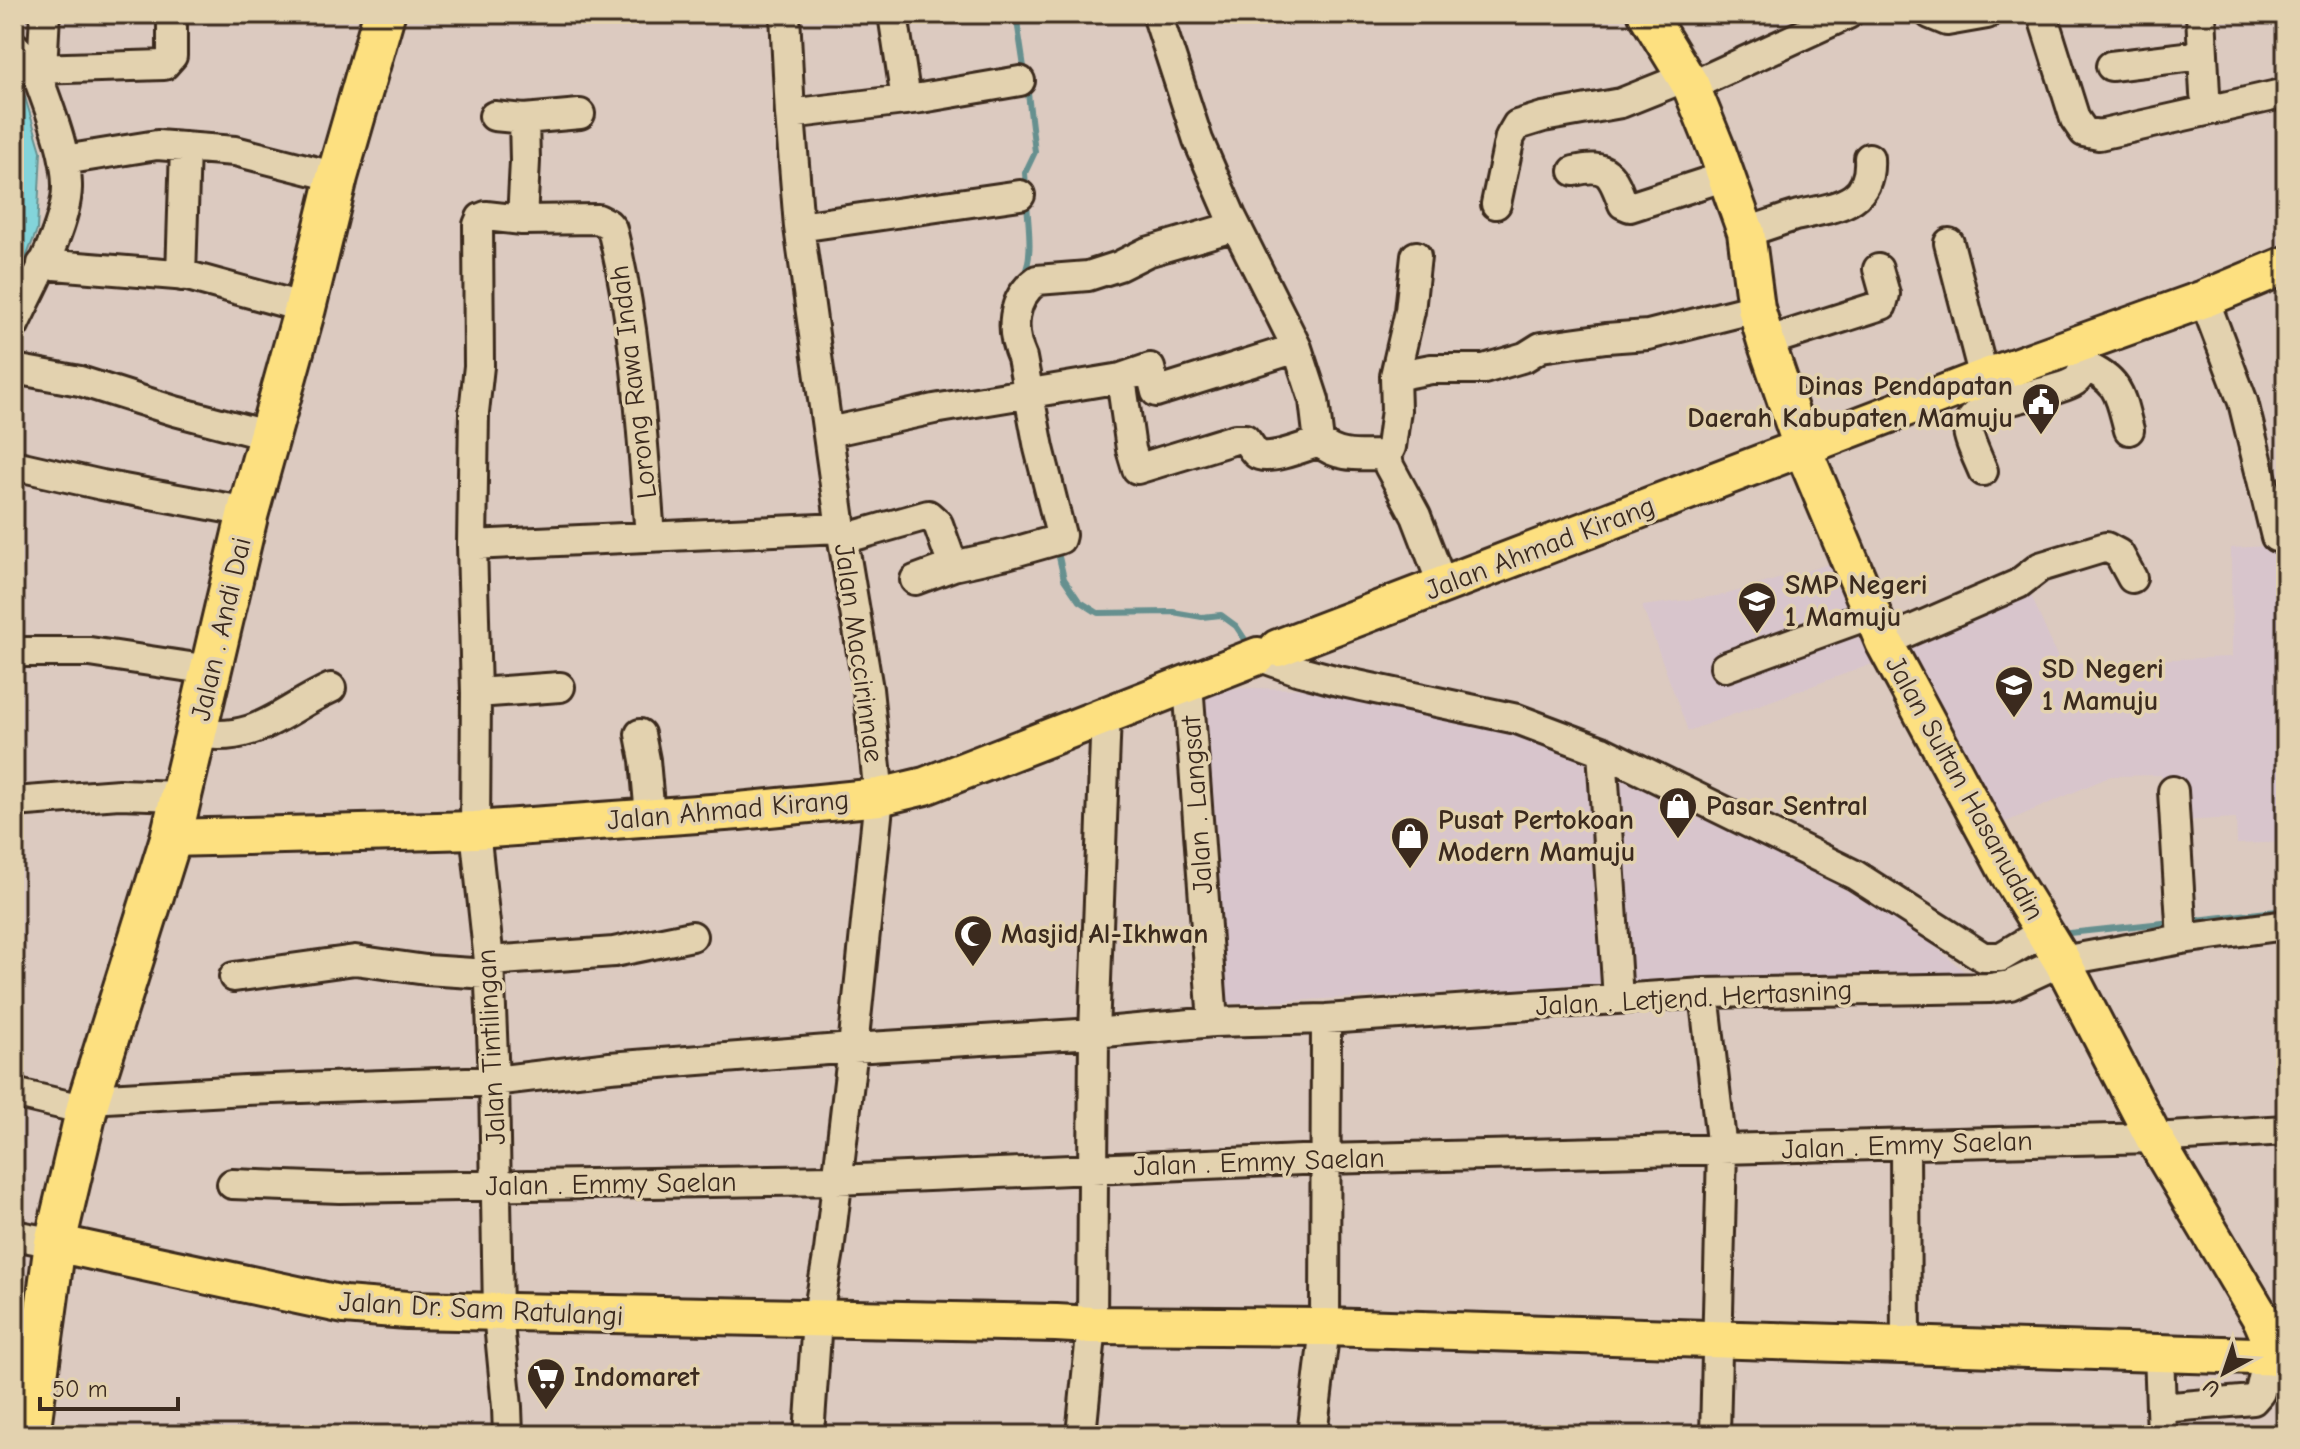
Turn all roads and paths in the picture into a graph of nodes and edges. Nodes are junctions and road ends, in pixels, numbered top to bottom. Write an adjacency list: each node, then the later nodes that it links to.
1 (45, 14): 16 (street)
2 (172, 14): 16 (street)
3 (384, 14): 31 (highway, Jalan . Andi Dai)
4 (785, 14): 23 (street, Jalan Maccirinnae)
5 (893, 14): 21 (street)
6 (1157, 14): 35 (street)
7 (1647, 14): 18 (main road, Jalan Sultan Hasanuddin)
8 (1846, 14): 18 (street)
9 (1930, 14): 10 (street)
10 (1987, 14)
11 (2042, 14): 19 (street)
12 (2201, 14): 14 (street)
13 (14, 46): 16 (street)
14 (2202, 55): 15 (street); 20 (street)
15 (2111, 66)
16 (38, 69): 28 (street)
17 (1020, 81): 21 (street)
18 (1688, 81): 30 (main road, Jalan Sultan Hasanuddin); 33 (street)
19 (2286, 93)
20 (2205, 94)
21 (906, 100): 23 (street)
22 (580, 114): 25 (street)
23 (790, 114): 36 (street, Jalan Maccirinnae)
24 (494, 116): 25 (street)
25 (524, 119): 34 (street)
26 (185, 147): 28 (street); 31 (street); 43 (street)
27 (1869, 158): 37 (street)
28 (64, 160): 40 (street)
29 (1574, 171): 30 (street)
30 (1726, 176): 37 (main road, Jalan Sultan Hasanuddin)
31 (337, 177): 45 (highway, Jalan . Andi Dai)
32 (1020, 195): 36 (street)
33 (1496, 204)
34 (522, 220): 66 (street, Lorong Rawa Indah); 68 (street, Jalan Tintilingan)
35 (1236, 226): 49 (street); 55 (street)
36 (799, 227): 57 (street, Jalan Maccirinnae)
37 (1746, 232): 46 (main road, Jalan Sultan Hasanuddin)
38 (1949, 243): 54 (street)
39 (1416, 256): 52 (street)
40 (42, 264): 43 (street); 47 (street)
41 (2286, 265): 44 (main road, Jalan Ahmad Kirang)
42 (1878, 269): 48 (street)
43 (181, 276): 45 (street)
44 (2204, 299): 50 (main road, Jalan Ahmad Kirang); 67 (street)
45 (305, 308): 58 (highway, Jalan . Andi Dai)
46 (1756, 308): 48 (main road, Jalan Sultan Hasanuddin); 52 (street)
47 (14, 325)
48 (1766, 342): 60 (main road, Jalan Sultan Hasanuddin)
49 (1297, 348): 53 (street); 59 (street)
50 (2082, 355): 54 (main road, Jalan Ahmad Kirang); 56 (street); 63 (street)
51 (14, 369): 58 (street)
52 (1395, 376): 61 (street)
53 (1121, 378): 55 (street); 59 (street)
54 (1984, 378): 60 (main road, Jalan Ahmad Kirang)
55 (1020, 393): 57 (street); 69 (street)
56 (2129, 430)
57 (829, 432): 65 (street, Jalan Maccirinnae)
58 (270, 436): 64 (highway, Jalan . Andi Dai)
59 (1319, 442): 61 (street)
60 (1802, 447): 72 (main road, Jalan Ahmad Kirang); 73 (main road, Jalan Sultan Hasanuddin)
61 (1387, 455): 72 (street)
62 (14, 465): 64 (street)
63 (1983, 471)
64 (248, 512): 77 (highway, Jalan . Andi Dai)
65 (842, 533): 66 (street); 69 (street); 88 (street, Jalan Maccirinnae)
66 (650, 537): 68 (street)
67 (2276, 537)
68 (472, 545): 81 (street, Jalan Tintilingan)
69 (953, 566): 71 (street)
70 (2132, 578): 73 (street)
71 (915, 580)
72 (1443, 586): 75 (main road, Jalan Ahmad Kirang)
73 (1877, 628): 76 (street); 96 (main road, Jalan Sultan Hasanuddin)
74 (14, 652): 77 (street)
75 (1258, 656): 78 (main road, Jalan Ahmad Kirang); 85 (street)
76 (1725, 667)
77 (210, 670): 84 (highway, Jalan . Andi Dai)
78 (1188, 684): 82 (main road, Jalan Ahmad Kirang); 102 (street, Jalan . Langsat)
79 (560, 687): 81 (street)
80 (331, 688): 84 (street)
81 (476, 693): 91 (street, Jalan Tintilingan)
82 (1106, 714): 88 (main road, Jalan Ahmad Kirang); 103 (street)
83 (640, 734): 90 (street)
84 (223, 740): 87 (highway, Jalan . Andi Dai)
85 (1602, 751): 96 (street); 100 (street)
86 (2173, 791): 95 (street)
87 (180, 796): 89 (street); 92 (highway, Jalan . Andi Dai)
88 (879, 797): 90 (main road, Jalan Ahmad Kirang); 104 (street, Jalan Maccirinnae)
89 (14, 802)
90 (650, 816): 91 (main road, Jalan Ahmad Kirang)
91 (475, 830): 92 (main road, Jalan Ahmad Kirang); 97 (street, Jalan Tintilingan)
92 (171, 838): 107 (highway, Jalan . Andi Dai)
93 (2286, 925): 95 (street, Jalan . Letjend. Hertasning)
94 (692, 936): 97 (street)
95 (2182, 939): 96 (street, Jalan . Letjend. Hertasning)
96 (2052, 944): 99 (street, Jalan . Letjend. Hertasning); 109 (main road, Jalan Sultan Hasanuddin)
97 (488, 967): 98 (street); 105 (street, Jalan Tintilingan)
98 (234, 977)
99 (1704, 993): 100 (street, Jalan . Letjend. Hertasning); 111 (street)
100 (1618, 999): 101 (street, Jalan . Letjend. Hertasning)
101 (1326, 1019): 102 (street, Jalan . Letjend. Hertasning); 112 (street)
102 (1213, 1022): 103 (street, Jalan . Letjend. Hertasning)
103 (1094, 1033): 104 (street, Jalan . Letjend. Hertasning); 113 (street)
104 (853, 1048): 105 (street, Jalan . Letjend. Hertasning); 114 (street, Jalan Maccirinnae)
105 (494, 1081): 107 (street, Jalan . Letjend. Hertasning); 116 (street, Jalan Tintilingan)
106 (14, 1093): 107 (street, Jalan . Letjend. Hertasning)
107 (88, 1105): 118 (highway, Jalan . Andi Dai)
108 (2286, 1130): 109 (street, Jalan . Emmy Saelan)
109 (2154, 1138): 110 (street, Jalan . Emmy Saelan); 126 (main road, Jalan Sultan Hasanuddin)
110 (1905, 1144): 111 (street, Jalan . Emmy Saelan); 124 (street)
111 (1722, 1150): 112 (street, Jalan . Emmy Saelan); 123 (street)
112 (1324, 1159): 113 (street, Jalan . Emmy Saelan); 122 (street)
113 (1093, 1168): 114 (street, Jalan . Emmy Saelan); 121 (street)
114 (836, 1180): 116 (street, Jalan . Emmy Saelan); 120 (street, Jalan Maccirinnae)
115 (232, 1184): 116 (street, Jalan . Emmy Saelan)
116 (497, 1185): 119 (street, Jalan Tintilingan)
117 (14, 1235): 118 (street)
118 (55, 1243): 119 (main road, Jalan Dr. Sam Ratulangi); 127 (highway, Jalan . Andi Dai)
119 (498, 1313): 120 (main road, Jalan Dr. Sam Ratulangi); 130 (street, Jalan Tintilingan)
120 (817, 1320): 121 (main road, Jalan Dr. Sam Ratulangi); 131 (street, Jalan Maccirinnae)
121 (1092, 1325): 122 (main road, Jalan Dr. Sam Ratulangi); 132 (street)
122 (1325, 1327): 123 (main road, Jalan Dr. Sam Ratulangi); 133 (street)
123 (1718, 1339): 124 (main road, Jalan Dr. Sam Ratulangi); 134 (street)
124 (1906, 1344): 125 (main road, Jalan Dr. Sam Ratulangi)
125 (2159, 1353): 126 (main road, Jalan Dr. Sam Ratulangi); 128 (street)
126 (2277, 1357): 128 (street)
127 (24, 1385): 129 (highway, Jalan . Andi Dai)
128 (2162, 1421)
129 (29, 1435)
130 (508, 1435)
131 (809, 1435)
132 (1081, 1435)
133 (1312, 1435)
134 (1715, 1435)

